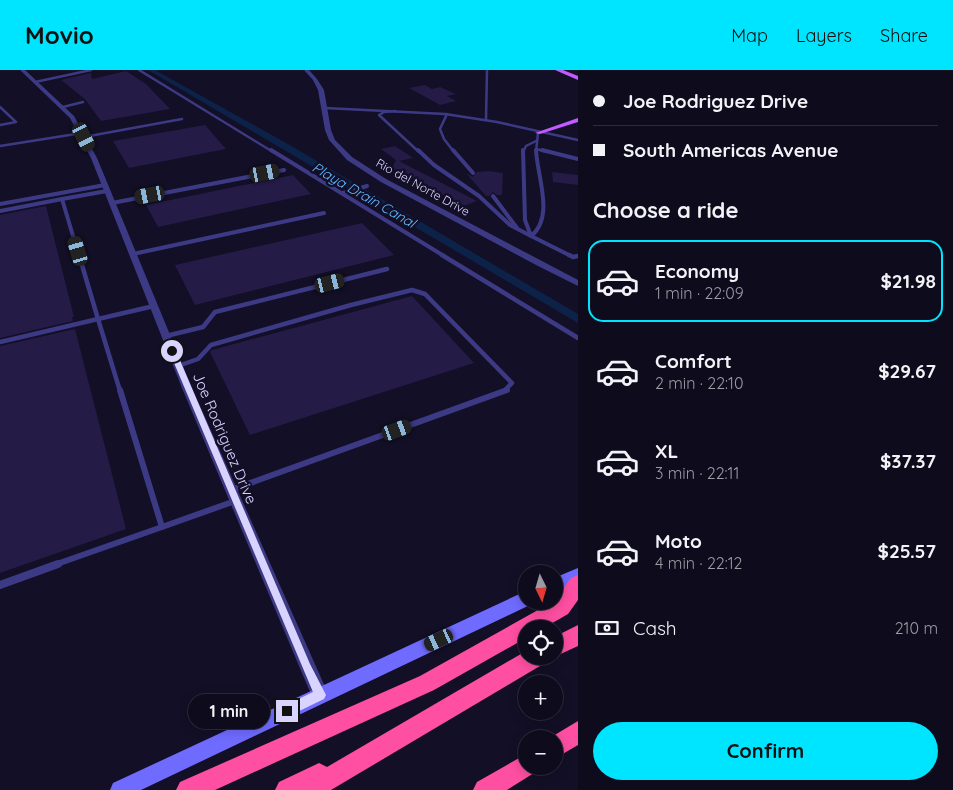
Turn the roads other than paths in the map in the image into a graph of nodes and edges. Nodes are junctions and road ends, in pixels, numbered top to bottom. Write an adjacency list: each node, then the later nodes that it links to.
1 (22, 70): 8 (street, Joe Rodriguez Drive)
2 (91, 70): 8 (lane)
3 (139, 70): 29 (lane)
4 (306, 70): 12 (street, Rio del Norte Drive)
5 (487, 70): 16 (lane)
6 (558, 70): 7 (main road)
7 (578, 78)
8 (35, 82): 11 (street, Joe Rodriguez Drive)
9 (83, 102): 11 (lane)
10 (0, 107): 18 (lane)
11 (63, 107): 19 (street, Joe Rodriguez Drive)
12 (325, 108): 13 (lane); 41 (street, Rio del Norte Drive)
13 (395, 111): 14 (lane); 36 (lane)
14 (447, 114): 16 (lane); 26 (lane)
15 (182, 119): 19 (lane)
16 (486, 120): 20 (lane)
17 (578, 120): 20 (main road)
18 (0, 125)
19 (83, 135): 22 (lane); 28 (street, Joe Rodriguez Drive)
20 (537, 137): 21 (lane); 23 (lane); 37 (lane)
21 (578, 140)
22 (0, 146)
23 (536, 149): 24 (lane); 37 (lane)
24 (578, 159)
25 (284, 170): 32 (lane)
26 (473, 172)
27 (367, 186): 29 (lane)
28 (106, 188): 31 (lane); 32 (street, Joe Rodriguez Drive); 33 (lane)
29 (344, 193): 45 (lane)
30 (492, 196): 36 (lane)
31 (62, 200): 34 (lane); 43 (lane)
32 (112, 203): 38 (street, Joe Rodriguez Drive)
33 (0, 204)
34 (0, 211)
35 (324, 213): 38 (lane)
36 (519, 230): 37 (lane)
37 (531, 236): 39 (lane)
38 (132, 254): 42 (street, Joe Rodriguez Drive)
39 (577, 258)
40 (388, 269): 44 (lane)
41 (578, 283)
42 (154, 306): 43 (lane); 44 (street, Joe Rodriguez Drive)
43 (98, 319): 46 (lane); 50 (lane)
44 (166, 336): 47 (street, Joe Rodriguez Drive)
45 (578, 338)
46 (0, 342)
47 (178, 366): 48 (street, Joe Rodriguez Drive); 48 (lane)
48 (232, 490): 49 (street, Joe Rodriguez Drive)
49 (235, 501): 50 (lane); 59 (street, Joe Rodriguez Drive)
50 (162, 527): 53 (lane)
51 (578, 575): 52 (main road)
52 (563, 582)
53 (0, 584)
54 (578, 584): 65 (highway)
55 (518, 603): 59 (main road)
56 (578, 635): 57 (highway)
57 (563, 642)
58 (523, 665): 62 (highway)
59 (320, 695): 64 (main road)
60 (578, 732): 61 (highway)
61 (563, 742)
62 (385, 747): 66 (highway); 67 (highway)
63 (518, 770): 68 (highway)
64 (120, 790)
65 (188, 790)
66 (287, 790)
67 (309, 790)
68 (485, 790)

